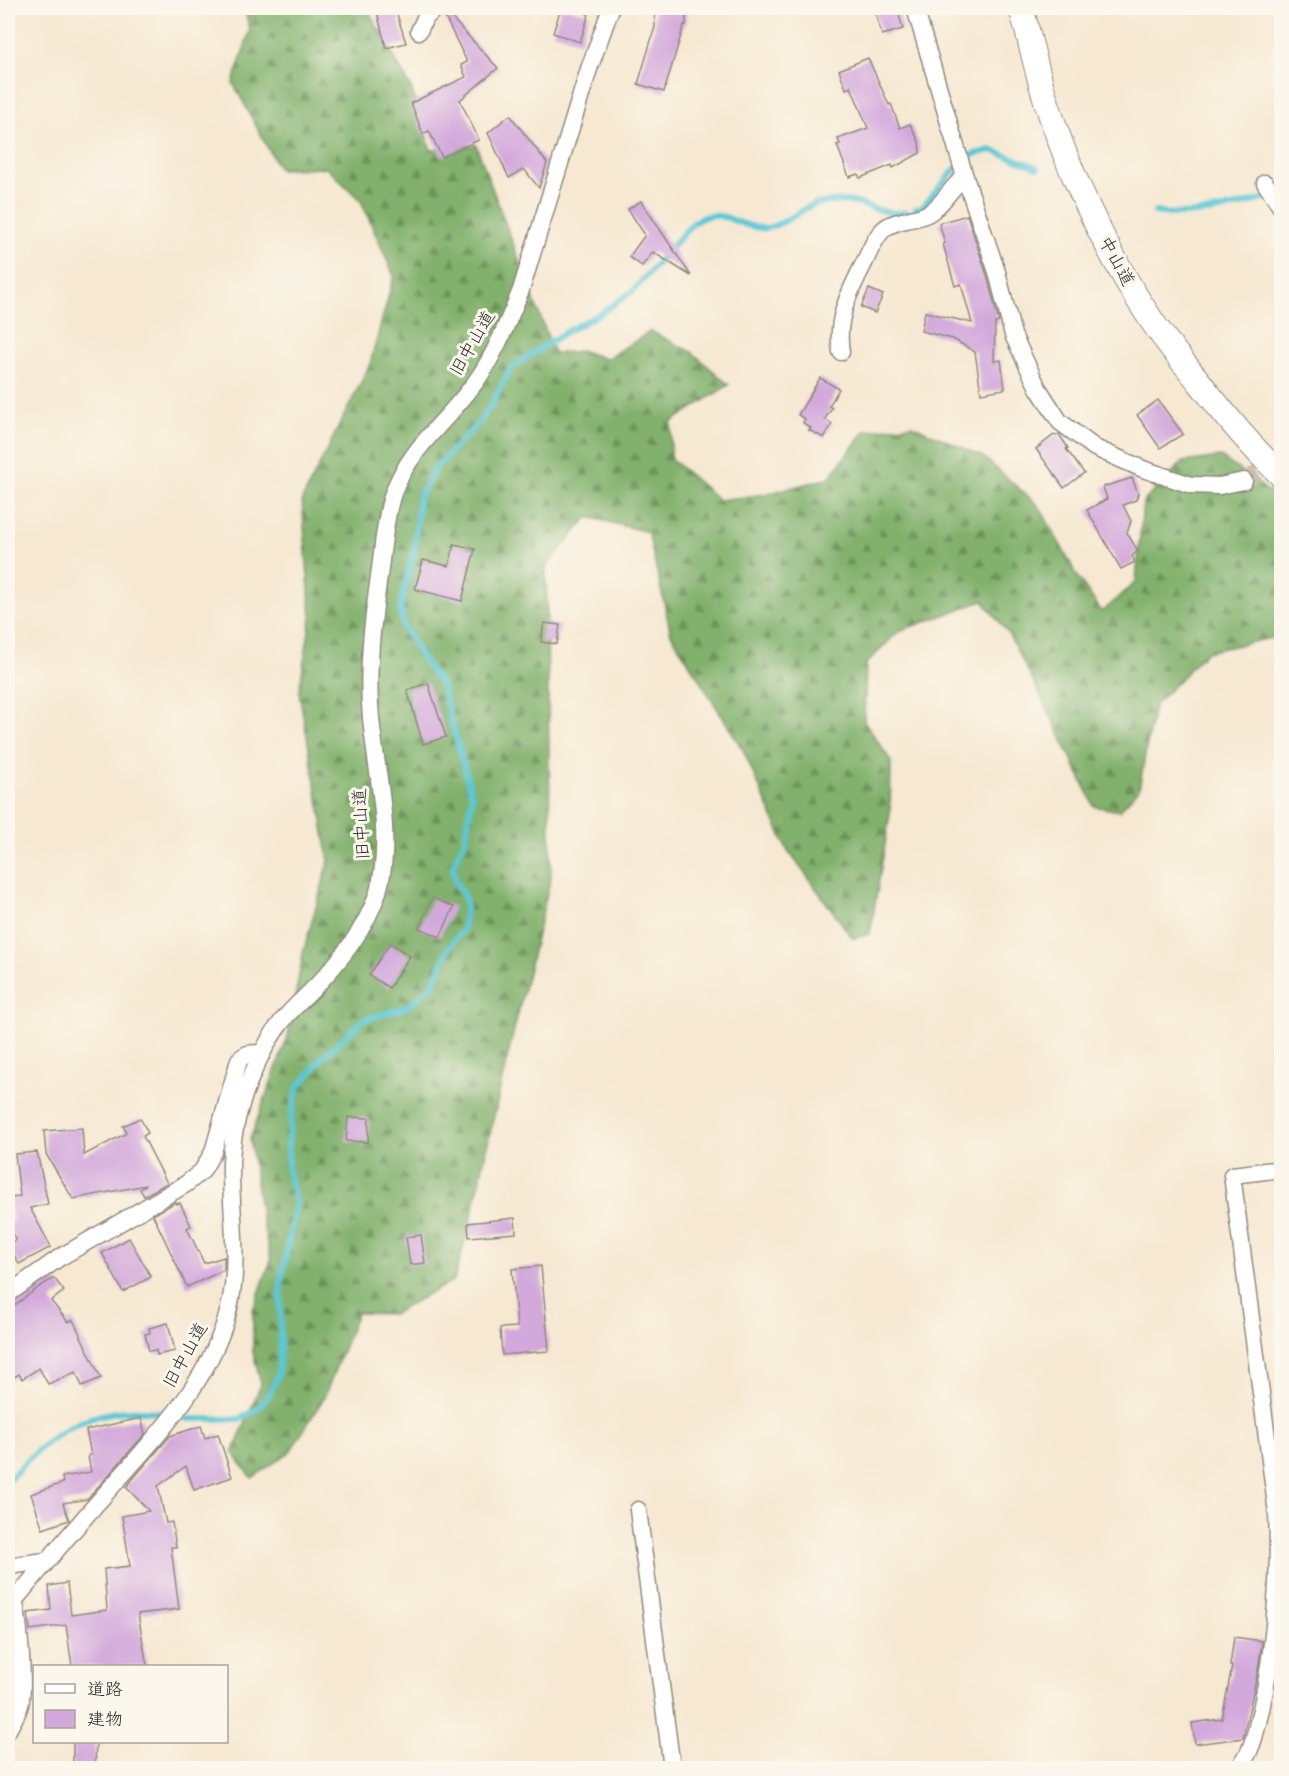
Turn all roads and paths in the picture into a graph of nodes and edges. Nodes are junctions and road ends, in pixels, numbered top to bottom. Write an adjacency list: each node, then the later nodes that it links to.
1 (436, 8): 5 (street)
2 (611, 8): 12 (street, 旧中山道)
3 (915, 8): 6 (street)
4 (1021, 8): 10 (street, 中山道)
5 (419, 31)
6 (965, 177): 9 (street); 11 (street)
7 (1265, 183): 8 (street)
8 (1281, 207)
9 (841, 352)
10 (1281, 476)
11 (1244, 481)
12 (262, 1054): 14 (street); 16 (street, 旧中山道)
13 (1281, 1169): 21 (street)
14 (8, 1293)
15 (638, 1510): 20 (street)
16 (45, 1562): 17 (street); 18 (street, 旧中山道)
17 (9, 1566)
18 (11, 1604): 19 (street)
19 (8, 1730)
20 (672, 1768)
21 (1238, 1768)

